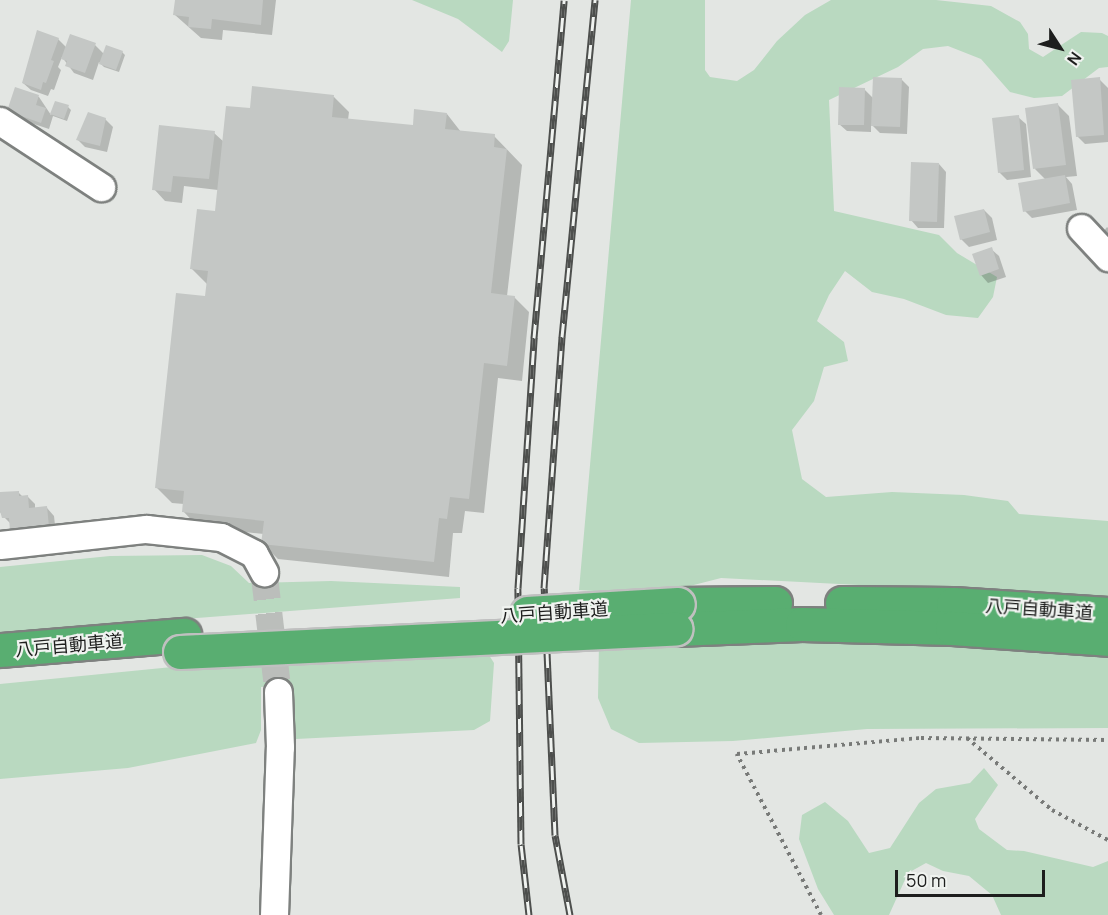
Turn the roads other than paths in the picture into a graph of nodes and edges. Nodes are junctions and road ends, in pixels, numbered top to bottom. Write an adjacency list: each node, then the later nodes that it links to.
1 (0, 121): 2 (street)
2 (101, 187)
3 (1081, 228): 4 (street)
4 (1108, 257)
5 (0, 545): 6 (street)
6 (264, 572)
7 (1108, 614): 8 (highway, 八戸自動車道)
8 (677, 616): 9 (highway, 八戸自動車道); 10 (highway, 八戸自動車道, bridge)
9 (1108, 639)
10 (182, 644): 11 (highway, 八戸自動車道); 12 (highway, 八戸自動車道)
11 (0, 650)
12 (0, 668)
13 (278, 692): 14 (street)
14 (274, 915)

